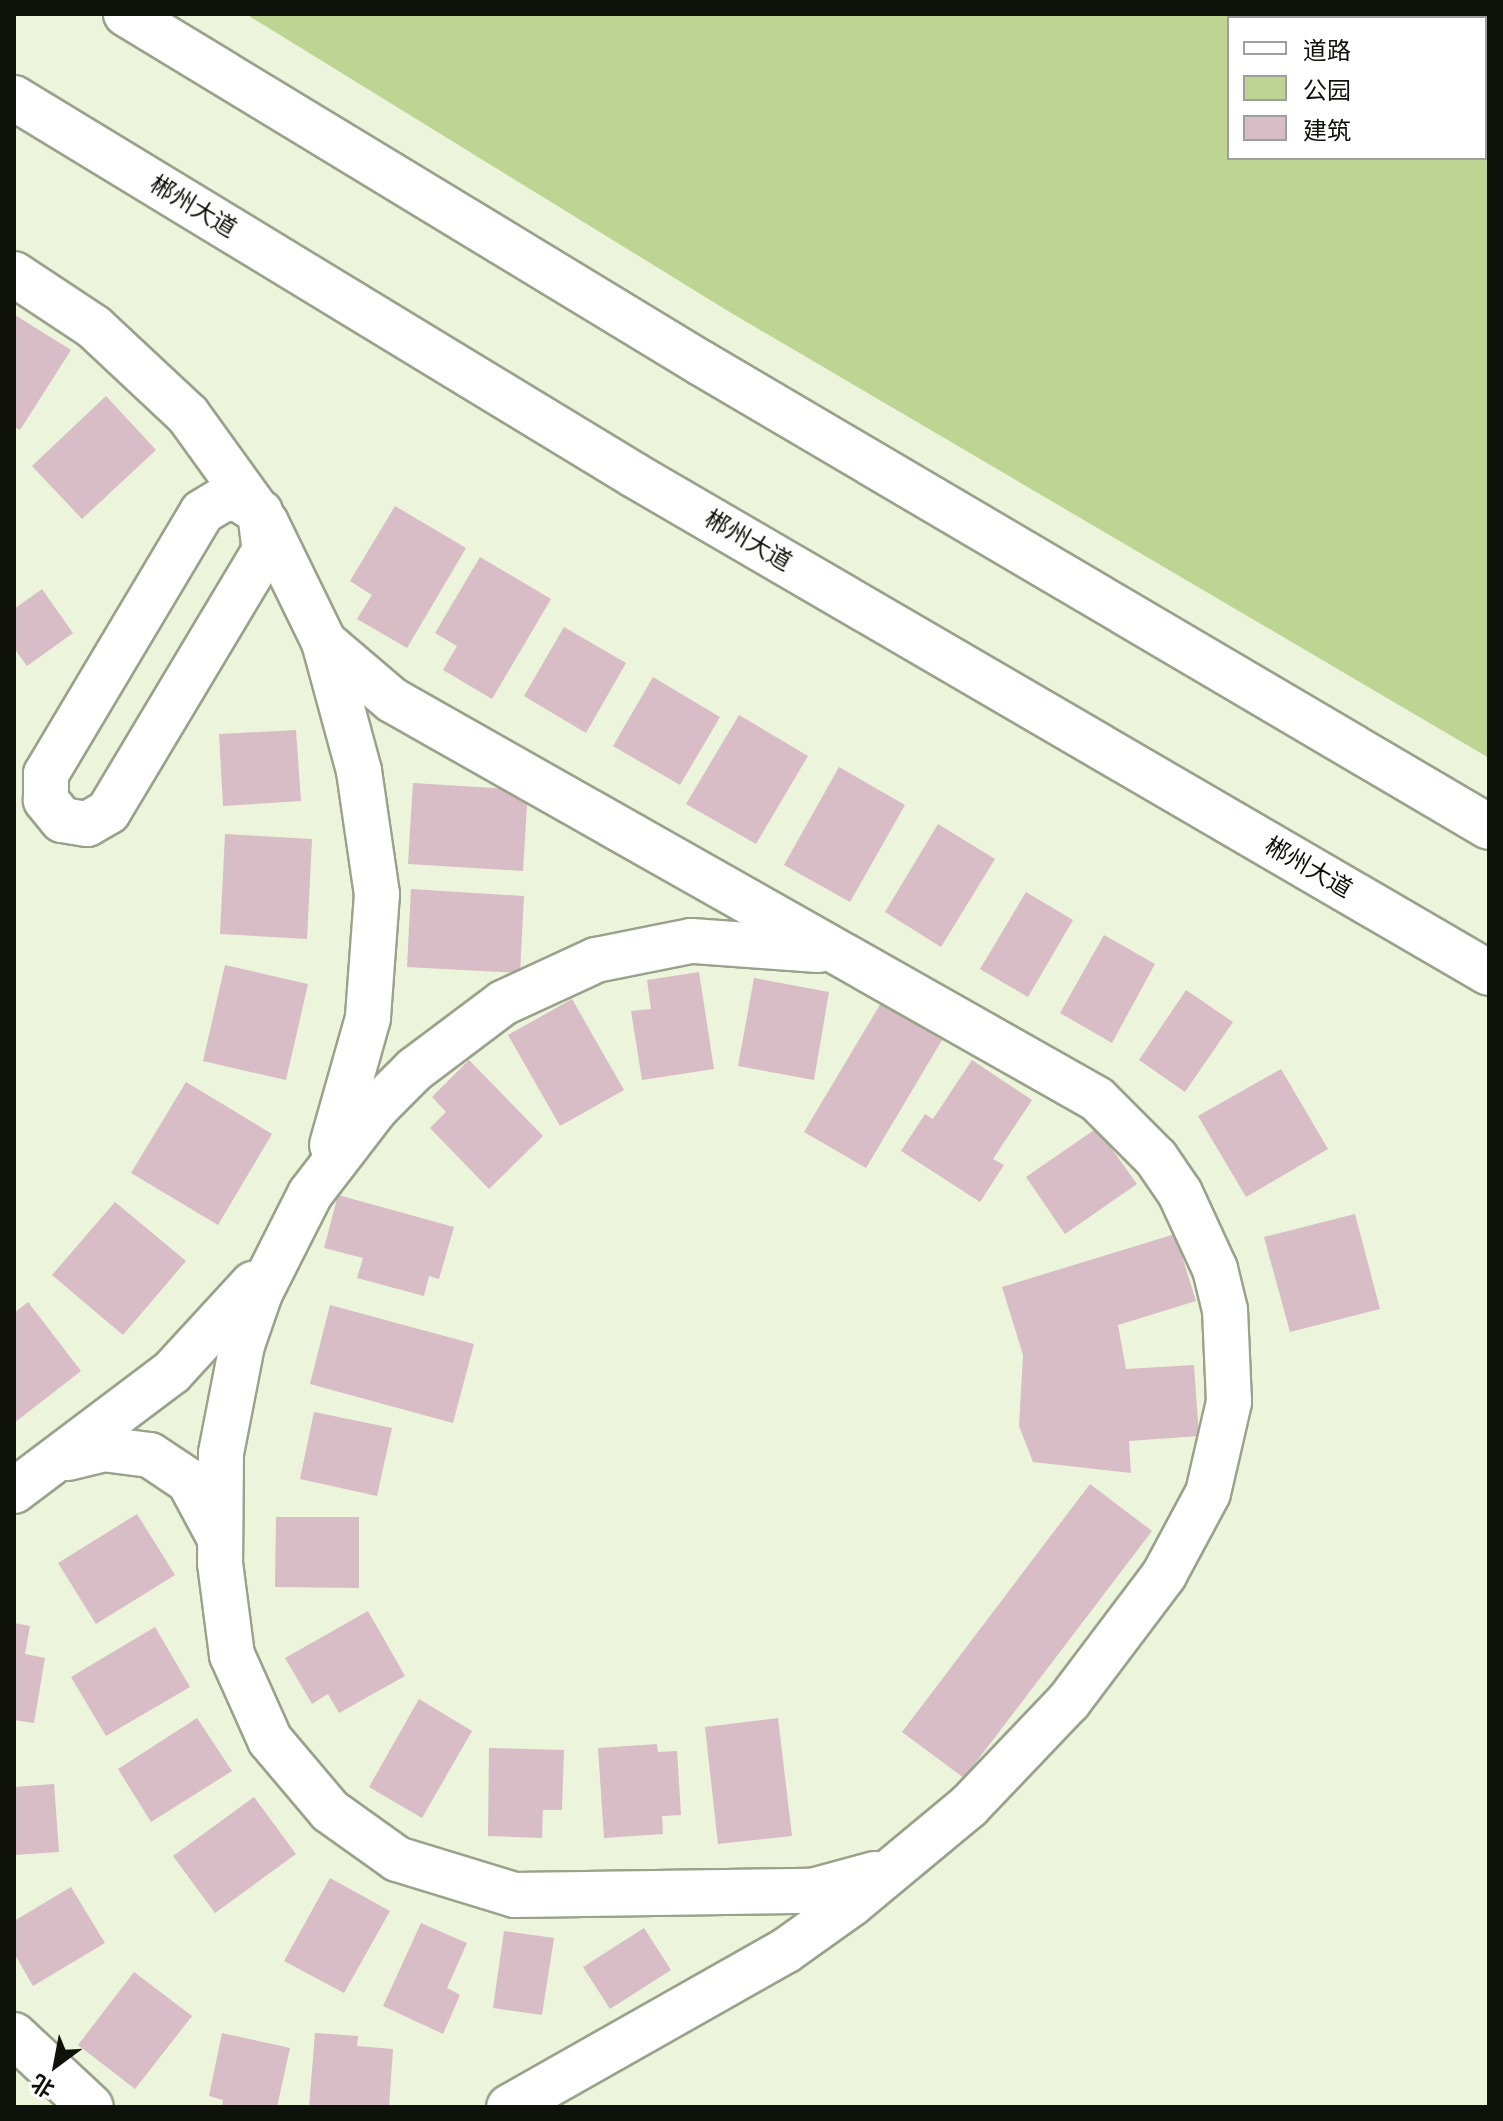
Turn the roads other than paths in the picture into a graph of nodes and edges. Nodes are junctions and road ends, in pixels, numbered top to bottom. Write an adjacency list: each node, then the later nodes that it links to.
1 (126, 14): 13 (main road)
2 (14, 98): 17 (main road, 郴州大道)
3 (14, 274): 4 (main road)
4 (188, 415): 5 (main road); 6 (main road)
5 (202, 512): 6 (main road); 12 (main road)
6 (260, 512): 7 (main road); 8 (main road)
7 (248, 577): 8 (main road); 12 (main road)
8 (299, 582): 9 (main road)
9 (324, 642): 10 (main road); 11 (main road)
10 (417, 714): 11 (main road); 14 (main road)
11 (359, 771): 18 (main road)
12 (32, 797)
13 (1489, 827)
14 (714, 880): 15 (main road); 16 (main road)
15 (691, 941): 16 (main road); 19 (main road)
16 (857, 961): 25 (main road)
17 (1489, 973)
18 (371, 1000): 19 (main road); 20 (main road)
19 (458, 1034): 20 (main road)
20 (310, 1194): 21 (main road); 24 (main road)
21 (57, 1463): 22 (main road); 23 (main road); 24 (main road)
22 (14, 1491)
23 (14, 1502)
24 (220, 1563): 26 (main road)
25 (918, 1850): 26 (main road); 27 (main road)
26 (775, 1892): 27 (main road)
27 (785, 1951): 30 (main road)
28 (14, 2035): 29 (main road)
29 (91, 2107)
30 (509, 2107)

